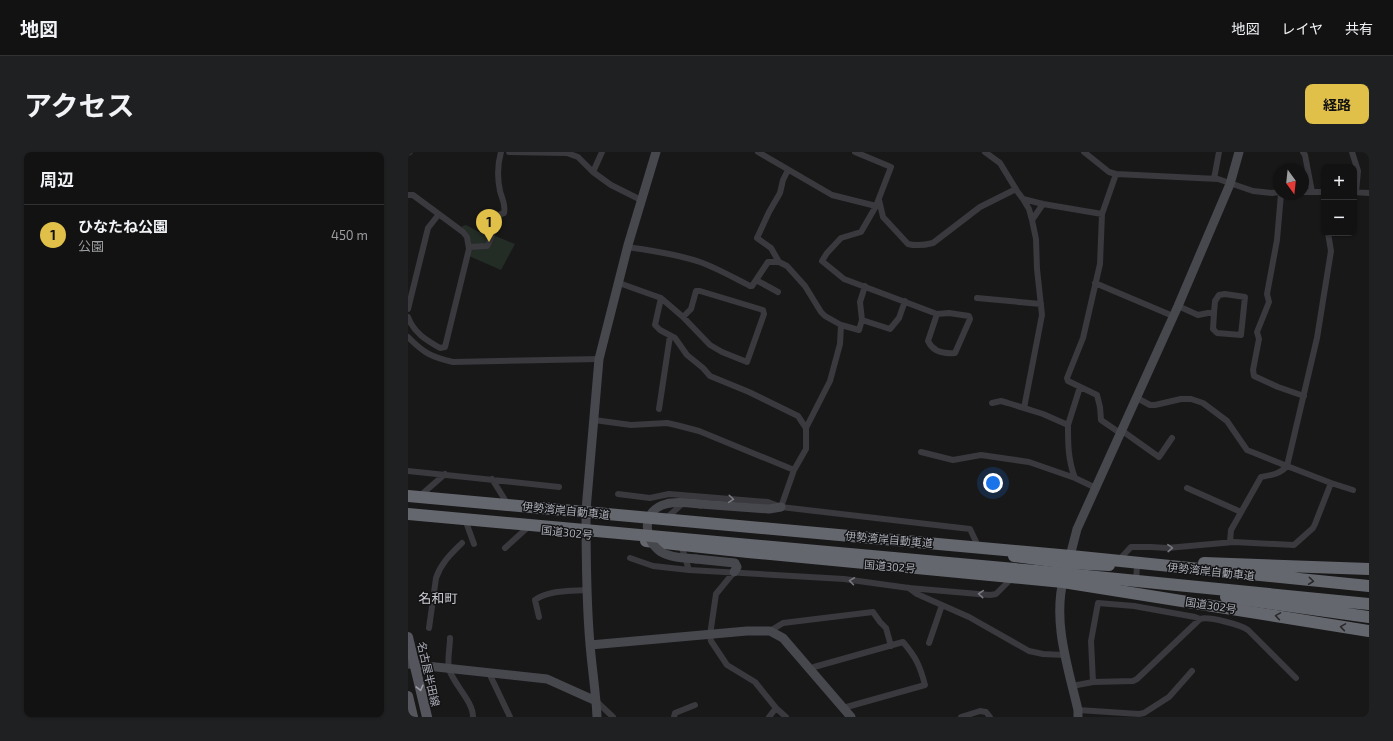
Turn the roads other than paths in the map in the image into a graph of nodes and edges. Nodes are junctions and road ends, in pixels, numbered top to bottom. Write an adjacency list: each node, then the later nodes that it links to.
1 (501, 152): 38 (street)
2 (509, 152): 16 (street)
3 (602, 152): 16 (street)
4 (656, 152): 30 (street)
5 (758, 152): 15 (street)
6 (855, 152): 28 (street)
7 (985, 152): 21 (street)
8 (1084, 152): 17 (street)
9 (1220, 152): 19 (street)
10 (1239, 152): 20 (street)
11 (1303, 152): 22 (street)
12 (1352, 152): 13 (street)
13 (1356, 164)
14 (1357, 168): 18 (street)
15 (788, 170): 33 (street); 40 (street)
16 (593, 172): 30 (street)
17 (1116, 174): 19 (street); 35 (street)
18 (1357, 178)
19 (1214, 179): 20 (street)
20 (1230, 184): 25 (street); 50 (street)
21 (1016, 189): 28 (street); 29 (street)
22 (1312, 192): 23 (street)
23 (1321, 192)
24 (1357, 192): 26 (street)
25 (1273, 193)
26 (1369, 193)
27 (408, 195): 34 (street)
28 (879, 199): 33 (street)
29 (1023, 199): 32 (street); 36 (street)
30 (641, 200): 39 (street)
31 (1280, 200): 63 (street)
32 (1043, 204): 35 (street); 36 (street)
33 (876, 206): 44 (street)
34 (439, 214): 38 (street); 51 (street)
35 (1102, 214): 43 (street)
36 (1032, 220): 49 (street)
37 (1328, 236): 63 (street)
38 (469, 247): 55 (street)
39 (628, 247): 41 (street); 42 (street)
40 (779, 262): 41 (street); 58 (street)
41 (756, 280): 45 (street)
42 (619, 283): 46 (street); 61 (street)
43 (1095, 283): 54 (street); 62 (street)
44 (865, 286): 48 (street); 57 (street)
45 (778, 292)
46 (661, 298): 56 (street); 59 (street)
47 (977, 298): 49 (street)
48 (905, 301): 53 (street); 57 (street)
49 (1041, 304): 66 (street)
50 (1178, 306): 52 (street); 54 (street)
51 (408, 309)
52 (1214, 313): 52 (street)
53 (937, 314): 53 (street)
54 (1173, 316): 64 (street)
55 (408, 317)
56 (683, 317): 56 (street)
57 (862, 320): 58 (street)
58 (841, 325): 70 (street)
59 (670, 336): 67 (street); 70 (street)
60 (408, 337): 61 (street)
61 (599, 359): 68 (street)
62 (1080, 387): 69 (street); 71 (street)
63 (1304, 396): 74 (street)
64 (1137, 398): 71 (street); 74 (street)
65 (992, 403): 66 (street)
66 (1024, 408): 69 (street)
67 (659, 409)
68 (594, 420): 75 (street); 91 (street)
69 (1068, 425): 78 (street)
70 (806, 428): 75 (street)
71 (1121, 432): 72 (street); 82 (street)
72 (1172, 438)
73 (921, 452): 78 (street)
74 (1288, 466): 80 (street); 92 (street)
75 (794, 470): 90 (street)
76 (408, 471): 77 (street)
77 (445, 474): 79 (street); 87 (street)
78 (1075, 478): 82 (street)
79 (492, 479): 81 (street); 89 (street)
80 (1331, 483): 84 (street); 99 (street)
81 (559, 487)
82 (1096, 488): 105 (street)
83 (1187, 488): 92 (street)
84 (1353, 490)
85 (618, 494): 88 (street)
86 (408, 495): 87 (highway, 国道302号); 105 (highway, 伊勢湾岸自動車道, bridge)
87 (421, 496): 89 (highway, 国道302号)
88 (692, 496): 90 (street, one-way to 90); 94 (street)
89 (507, 503): 91 (highway, 国道302号)
90 (781, 508): 103 (street); 112 (street, bridge)
91 (586, 510): 94 (highway, 国道302号); 97 (street)
92 (1241, 512): 99 (street)
93 (408, 515): 95 (highway, 国道302号); 111 (highway, 伊勢湾岸自動車道, bridge)
94 (670, 515): 103 (highway, 国道302号)
95 (466, 522): 96 (highway, 国道302号); 100 (street)
96 (527, 528): 97 (highway, 国道302号); 102 (street)
97 (586, 534): 101 (highway, 国道302号); 117 (street)
98 (462, 542): 124 (street)
99 (1230, 542): 106 (street, one-way to 99)
100 (474, 544)
101 (681, 545): 110 (street); 113 (highway, 国道302号)
102 (505, 548)
103 (981, 552): 105 (highway, 国道302号)
104 (630, 558): 110 (street)
105 (1069, 560): 106 (highway, 国道302号); 109 (highway, bridge); 114 (street); 115 (highway, 伊勢湾岸自動車道, one-way to 115, bridge)
106 (1114, 565): 107 (highway, 国道302号)
107 (1137, 566): 108 (highway, 国道302号, bridge); 118 (street)
108 (1369, 566)
109 (1369, 569)
110 (689, 570): 112 (street)
111 (1036, 571): 119 (highway, 伊勢湾岸自動車道, bridge); 122 (highway, bridge)
112 (734, 572): 116 (street, one-way to 112); 127 (street)
113 (1013, 577): 114 (highway, 国道302号); 116 (street, one-way to 116)
114 (1063, 582): 118 (highway, 国道302号); 133 (street)
115 (1369, 586)
116 (909, 588): 120 (street)
117 (586, 590): 121 (street); 131 (street)
118 (1135, 600): 123 (street); 126 (highway, 国道302号, one-way to 118); 140 (street)
119 (1369, 604)
120 (942, 605): 130 (street); 133 (street)
121 (538, 616)
122 (1369, 617)
123 (1200, 619): 139 (street); 140 (street)
124 (429, 628)
125 (770, 631): 127 (street); 132 (street); 136 (street)
126 (1369, 631)
127 (710, 634): 131 (street); 145 (street)
128 (408, 637): 134 (main road, 名古屋半田線)
129 (450, 638): 135 (street)
130 (929, 643)
131 (590, 645): 143 (street)
132 (892, 646): 136 (street); 146 (street)
133 (1064, 655): 141 (street)
134 (411, 665): 135 (street); 149 (main road, 名古屋半田線, one-way to 149)
135 (449, 668): 138 (street); 150 (street)
136 (811, 671): 146 (street)
137 (1192, 671): 147 (street)
138 (489, 673): 143 (street); 151 (street)
139 (1296, 678)
140 (1093, 682): 141 (street)
141 (1072, 686): 147 (street)
142 (408, 696): 148 (main road)
143 (596, 701): 152 (street); 153 (street)
144 (695, 705): 154 (street)
145 (776, 708): 155 (street); 156 (street)
146 (843, 708): 157 (street)
147 (1078, 714)
148 (413, 717)
149 (427, 717)
150 (473, 717)
151 (510, 717)
152 (598, 717)
153 (613, 717)
154 (674, 717)
155 (769, 717)
156 (786, 717)
157 (851, 717)
158 (961, 717): 159 (street)
159 (990, 717)

